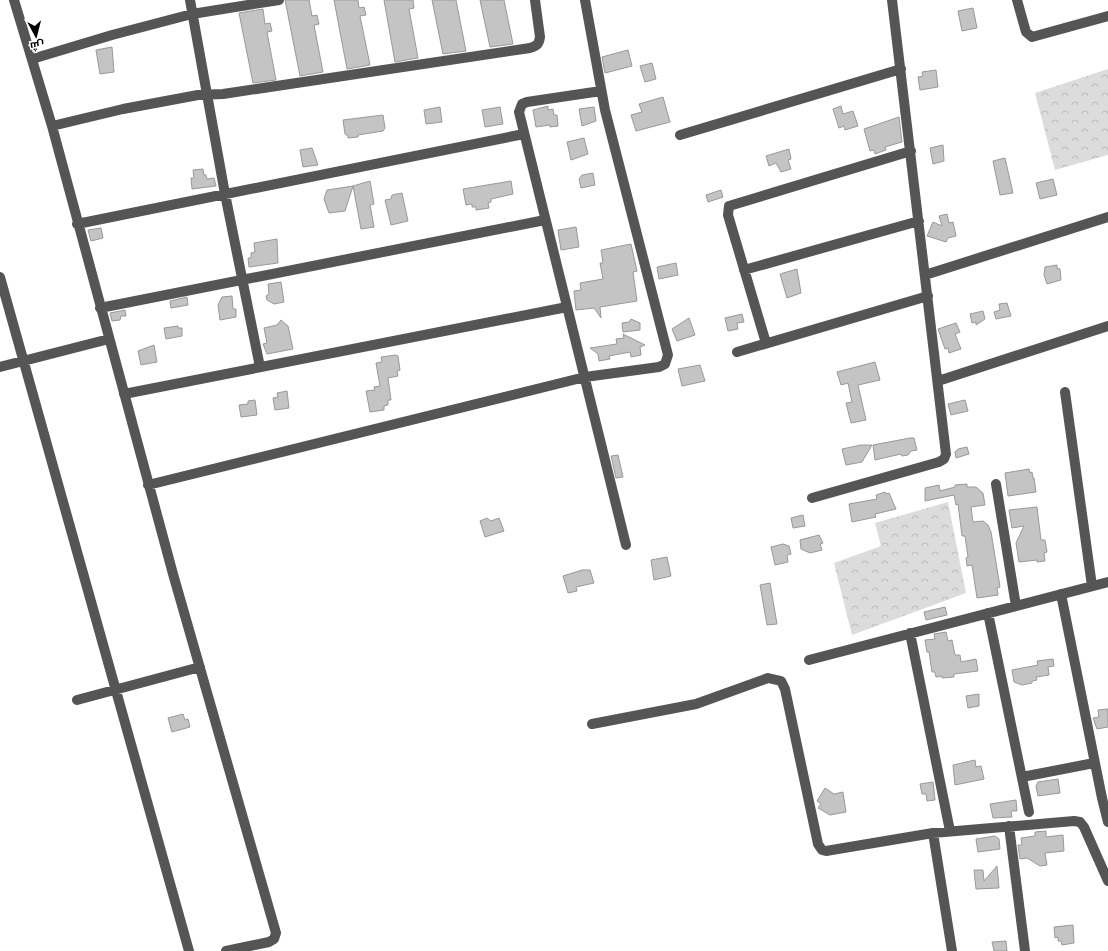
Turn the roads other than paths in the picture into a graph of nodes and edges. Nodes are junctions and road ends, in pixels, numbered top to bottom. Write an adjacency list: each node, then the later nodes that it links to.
1 (14, 0): 10 (street)
2 (190, 0): 8 (street)
3 (279, 0): 8 (street)
4 (535, 0): 13 (street)
5 (584, 0): 12 (street)
6 (892, 0): 11 (street)
7 (1017, 0): 9 (street)
8 (192, 14): 10 (street); 13 (street)
9 (1108, 16)
10 (32, 59): 14 (street)
11 (901, 69): 16 (street); 17 (street)
12 (601, 91): 15 (street); 37 (street)
13 (208, 95): 14 (street); 18 (street)
14 (52, 126): 22 (street)
15 (524, 134): 18 (street); 20 (street)
16 (680, 135)
17 (911, 151): 21 (street); 23 (street)
18 (225, 194): 22 (street); 26 (street)
19 (1108, 218): 24 (street)
20 (545, 220): 26 (street); 28 (street)
21 (919, 221): 23 (street); 24 (street)
22 (77, 224): 29 (street)
23 (744, 270): 32 (street)
24 (925, 275): 27 (street)
25 (0, 277): 34 (street)
26 (242, 280): 29 (street); 36 (street)
27 (928, 296): 32 (street); 38 (street)
28 (567, 307): 36 (street); 37 (street)
29 (100, 308): 31 (street)
30 (1108, 326): 38 (street)
31 (109, 339): 34 (street); 40 (street)
32 (766, 343): 33 (street)
33 (737, 352)
34 (23, 361): 35 (street); 53 (street)
35 (0, 367)
36 (260, 367): 40 (street)
37 (585, 377): 42 (street); 44 (street)
38 (938, 381): 43 (street)
39 (1064, 392): 46 (street)
40 (124, 394): 42 (street)
41 (996, 484): 48 (street)
42 (148, 485): 52 (street)
43 (812, 498)
44 (626, 546)
45 (1108, 582): 46 (street)
46 (1092, 586): 47 (street)
47 (1061, 594): 48 (street); 56 (street)
48 (1016, 606): 49 (street)
49 (988, 613): 50 (street); 57 (street)
50 (910, 633): 51 (street); 61 (street)
51 (809, 660)
52 (200, 667): 53 (street); 65 (street)
53 (115, 690): 54 (street); 64 (street)
54 (77, 700)
55 (592, 724): 62 (street)
56 (1094, 763): 57 (street); 59 (street)
57 (1022, 777): 58 (street)
58 (1030, 812)
59 (1108, 822)
60 (1009, 826): 61 (street); 63 (street); 67 (street)
61 (950, 831): 62 (street)
62 (933, 833): 66 (street)
63 (1108, 881)
64 (189, 951)
65 (226, 951)
66 (952, 951)
67 (1025, 951)

